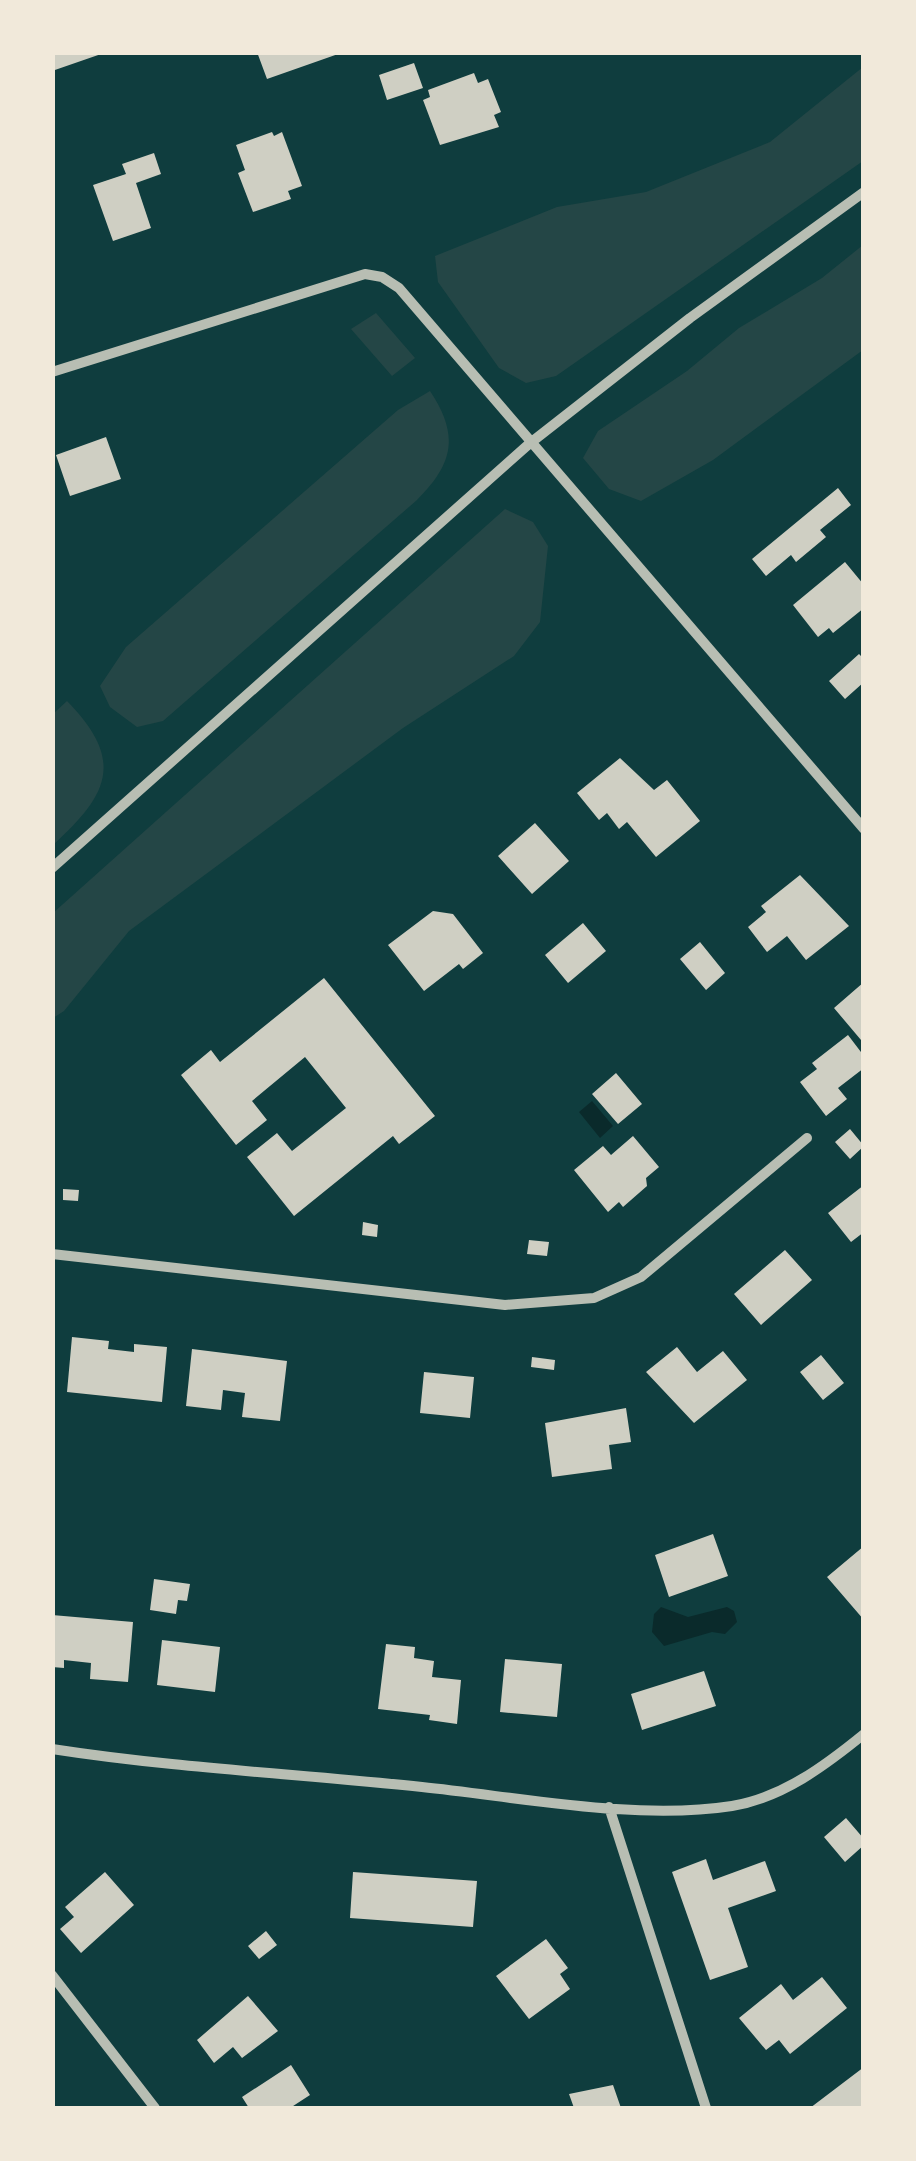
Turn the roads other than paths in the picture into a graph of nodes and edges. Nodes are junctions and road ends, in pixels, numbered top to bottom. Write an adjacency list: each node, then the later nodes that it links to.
1 (864, 192): 3 (street)
2 (52, 372): 3 (street)
3 (529, 444): 4 (street); 5 (street)
4 (864, 829)
5 (52, 868)
6 (807, 1138): 7 (street)
7 (52, 1254)
8 (864, 1734): 10 (street)
9 (52, 1749): 10 (street)
10 (609, 1807): 13 (street)
11 (52, 1975): 12 (street)
12 (155, 2108)
13 (706, 2108)

